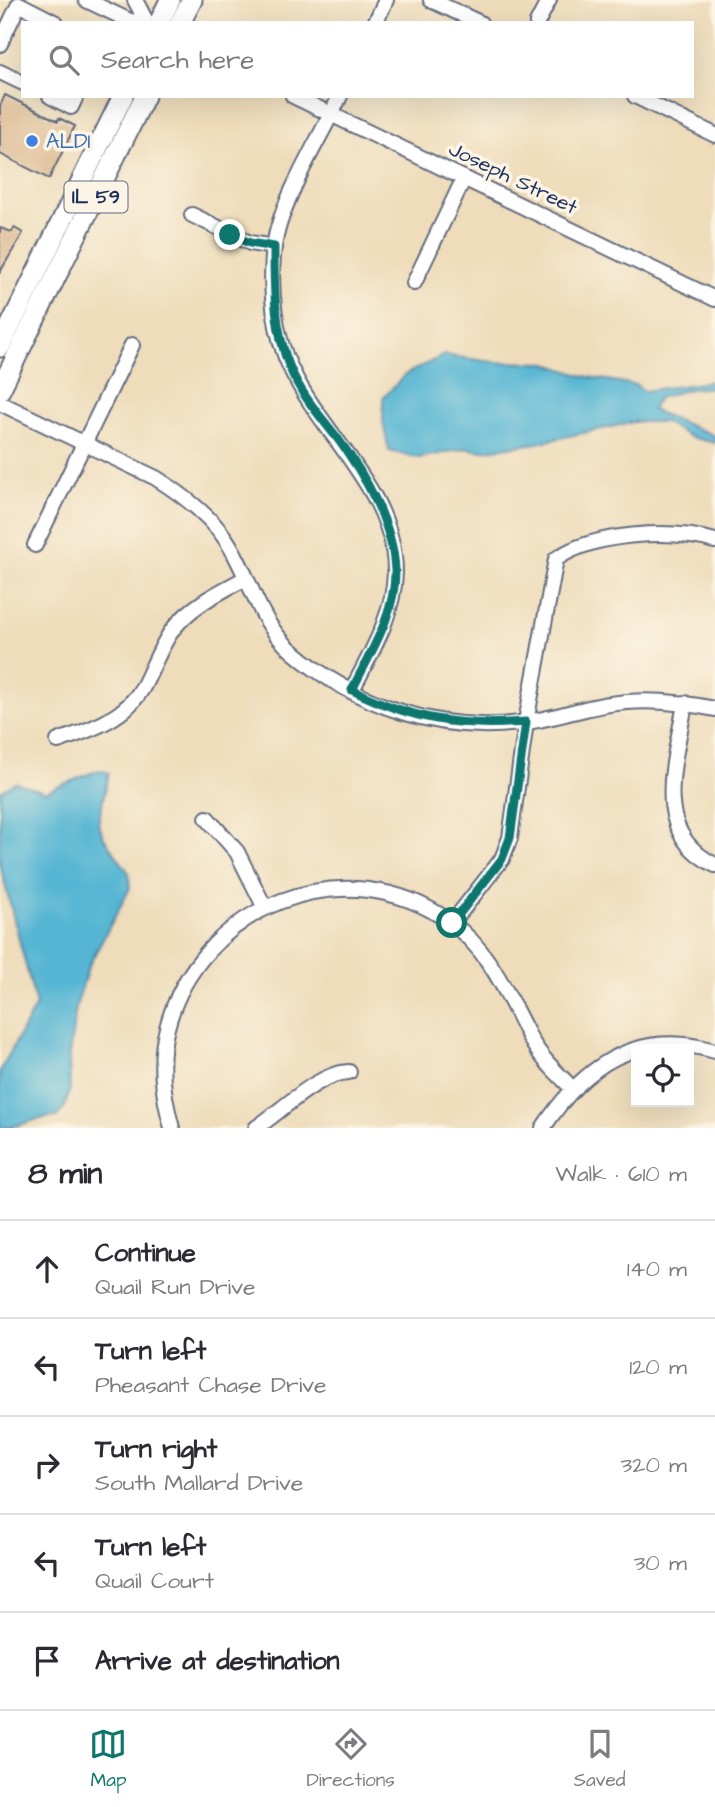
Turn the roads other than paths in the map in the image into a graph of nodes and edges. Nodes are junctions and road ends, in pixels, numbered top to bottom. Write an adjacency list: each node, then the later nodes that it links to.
1 (86, 0): 9 (street)
2 (135, 0): 10 (street)
3 (170, 0): 11 (main road)
4 (192, 0): 12 (main road)
5 (386, 0): 13 (street)
6 (431, 0): 14 (street)
7 (549, 0): 15 (street)
8 (52, 21): 16 (street)
9 (130, 21)
10 (150, 21)
11 (152, 21)
12 (181, 21)
13 (376, 21)
14 (476, 21)
15 (538, 21)
16 (4, 24): 17 (street)
17 (0, 44)
18 (0, 72): 19 (street)
19 (21, 82)
20 (54, 98): 21 (street)
21 (75, 98)
22 (122, 98): 35 (main road, IL 59)
23 (144, 98): 36 (main road, IL 59)
24 (297, 98): 27 (street, Joseph Street)
25 (339, 98): 27 (street)
26 (639, 98): 28 (street)
27 (331, 115): 29 (street, Joseph Street); 31 (street)
28 (715, 135)
29 (464, 177): 32 (street); 33 (street, Joseph Street)
30 (192, 215): 31 (street)
31 (274, 247): 42 (street)
32 (414, 283)
33 (715, 299)
34 (132, 345): 38 (street)
35 (0, 347)
36 (0, 390)
37 (0, 403): 38 (street)
38 (84, 443): 40 (street); 41 (street)
39 (715, 541): 45 (street)
40 (35, 545)
41 (244, 579): 42 (street); 46 (street)
42 (352, 690): 45 (street)
43 (684, 703): 44 (street); 45 (street); 48 (street)
44 (715, 709)
45 (526, 722): 50 (street)
46 (58, 741)
47 (206, 818): 49 (street)
48 (715, 864)
49 (264, 906): 50 (street); 54 (street)
50 (452, 923): 53 (street)
51 (715, 1051): 53 (street)
52 (349, 1072): 55 (street)
53 (572, 1088): 56 (street)
54 (172, 1128)
55 (256, 1128)
56 (542, 1128)

